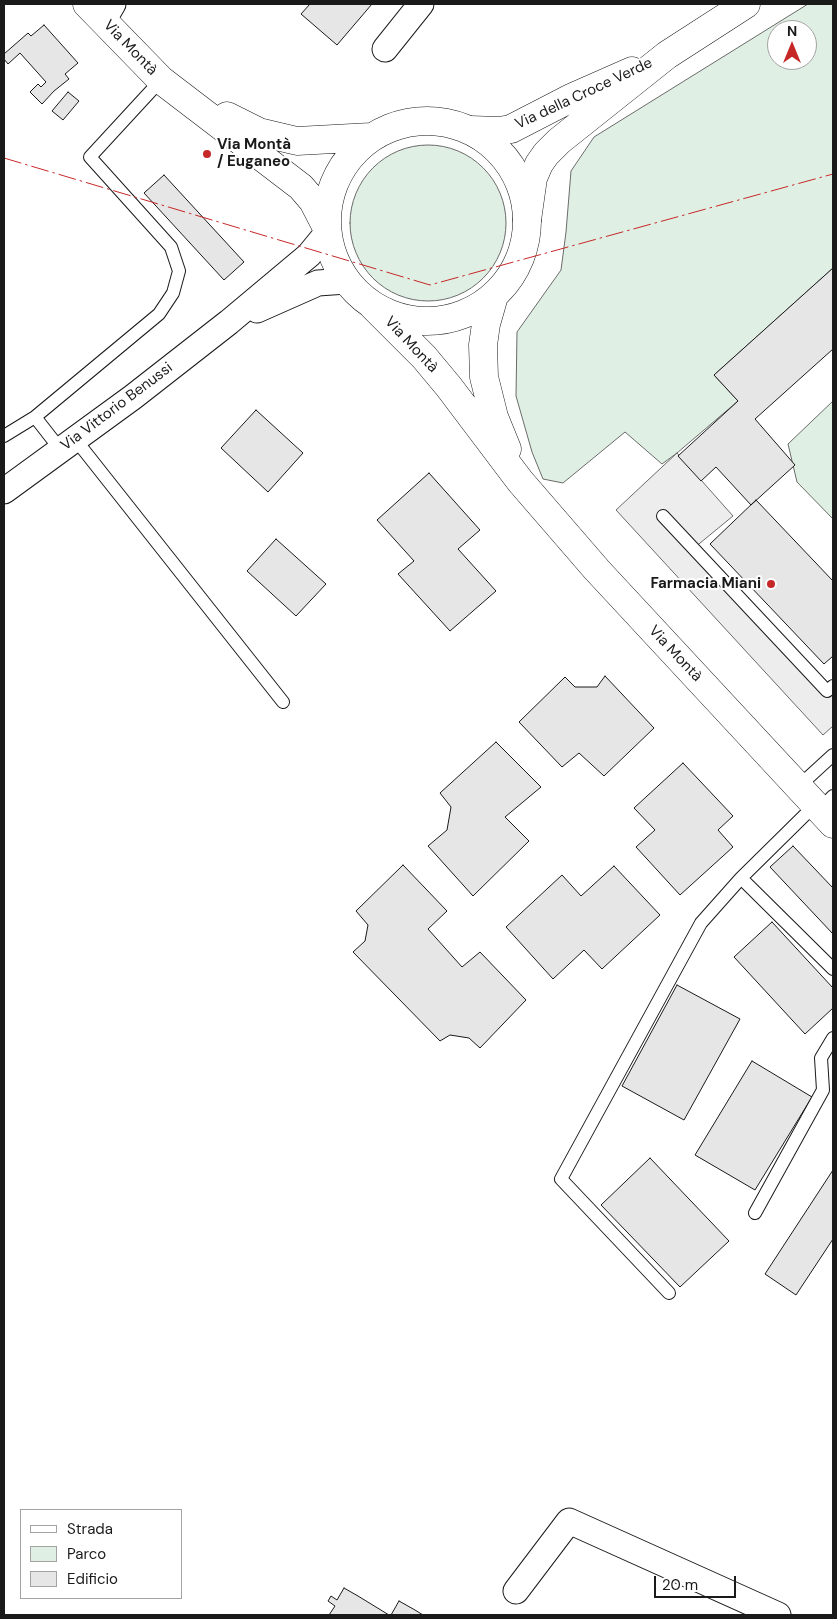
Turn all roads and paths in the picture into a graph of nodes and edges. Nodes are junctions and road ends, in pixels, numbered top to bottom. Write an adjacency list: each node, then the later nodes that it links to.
1 (421, 4): 4 (street)
2 (735, 7): 5 (main road, Via della Croce Verde)
3 (101, 10): 6 (main road, Via Montà)
4 (385, 49)
5 (667, 55): 7 (main road, Via della Croce Verde); 9 (main road, Via della Croce Verde)
6 (168, 86): 8 (main road, Via Montà); 10 (main road, Via Montà); 15 (lane)
7 (470, 130): 8 (main road, Via Montà); 9 (main road, Via Montà)
8 (371, 137): 10 (main road, Via Montà)
9 (527, 220): 12 (main road, Via Montà)
10 (327, 230): 11 (main road, Via Montà); 14 (street, Via Vittorio Benussi)
11 (346, 281): 13 (main road, Via Montà); 14 (street, Via Vittorio Benussi)
12 (494, 296): 13 (main road, Via Montà); 18 (main road, Via Montà)
13 (374, 306): 18 (main road, Via Montà)
14 (229, 322): 17 (street, Via Vittorio Benussi)
15 (34, 417): 16 (lane); 17 (lane)
16 (4, 436)
17 (68, 444): 19 (street, Via Vittorio Benussi); 22 (lane)
18 (520, 481): 24 (main road, Via Montà)
19 (4, 491)
20 (663, 516): 21 (lane)
21 (833, 686)
22 (284, 702)
23 (833, 756): 24 (lane)
24 (820, 804): 25 (lane)
25 (741, 878): 26 (lane); 29 (lane)
26 (833, 969)
27 (833, 1038): 28 (lane)
28 (755, 1212)
29 (669, 1292)
30 (516, 1591): 31 (street)
31 (778, 1615)

